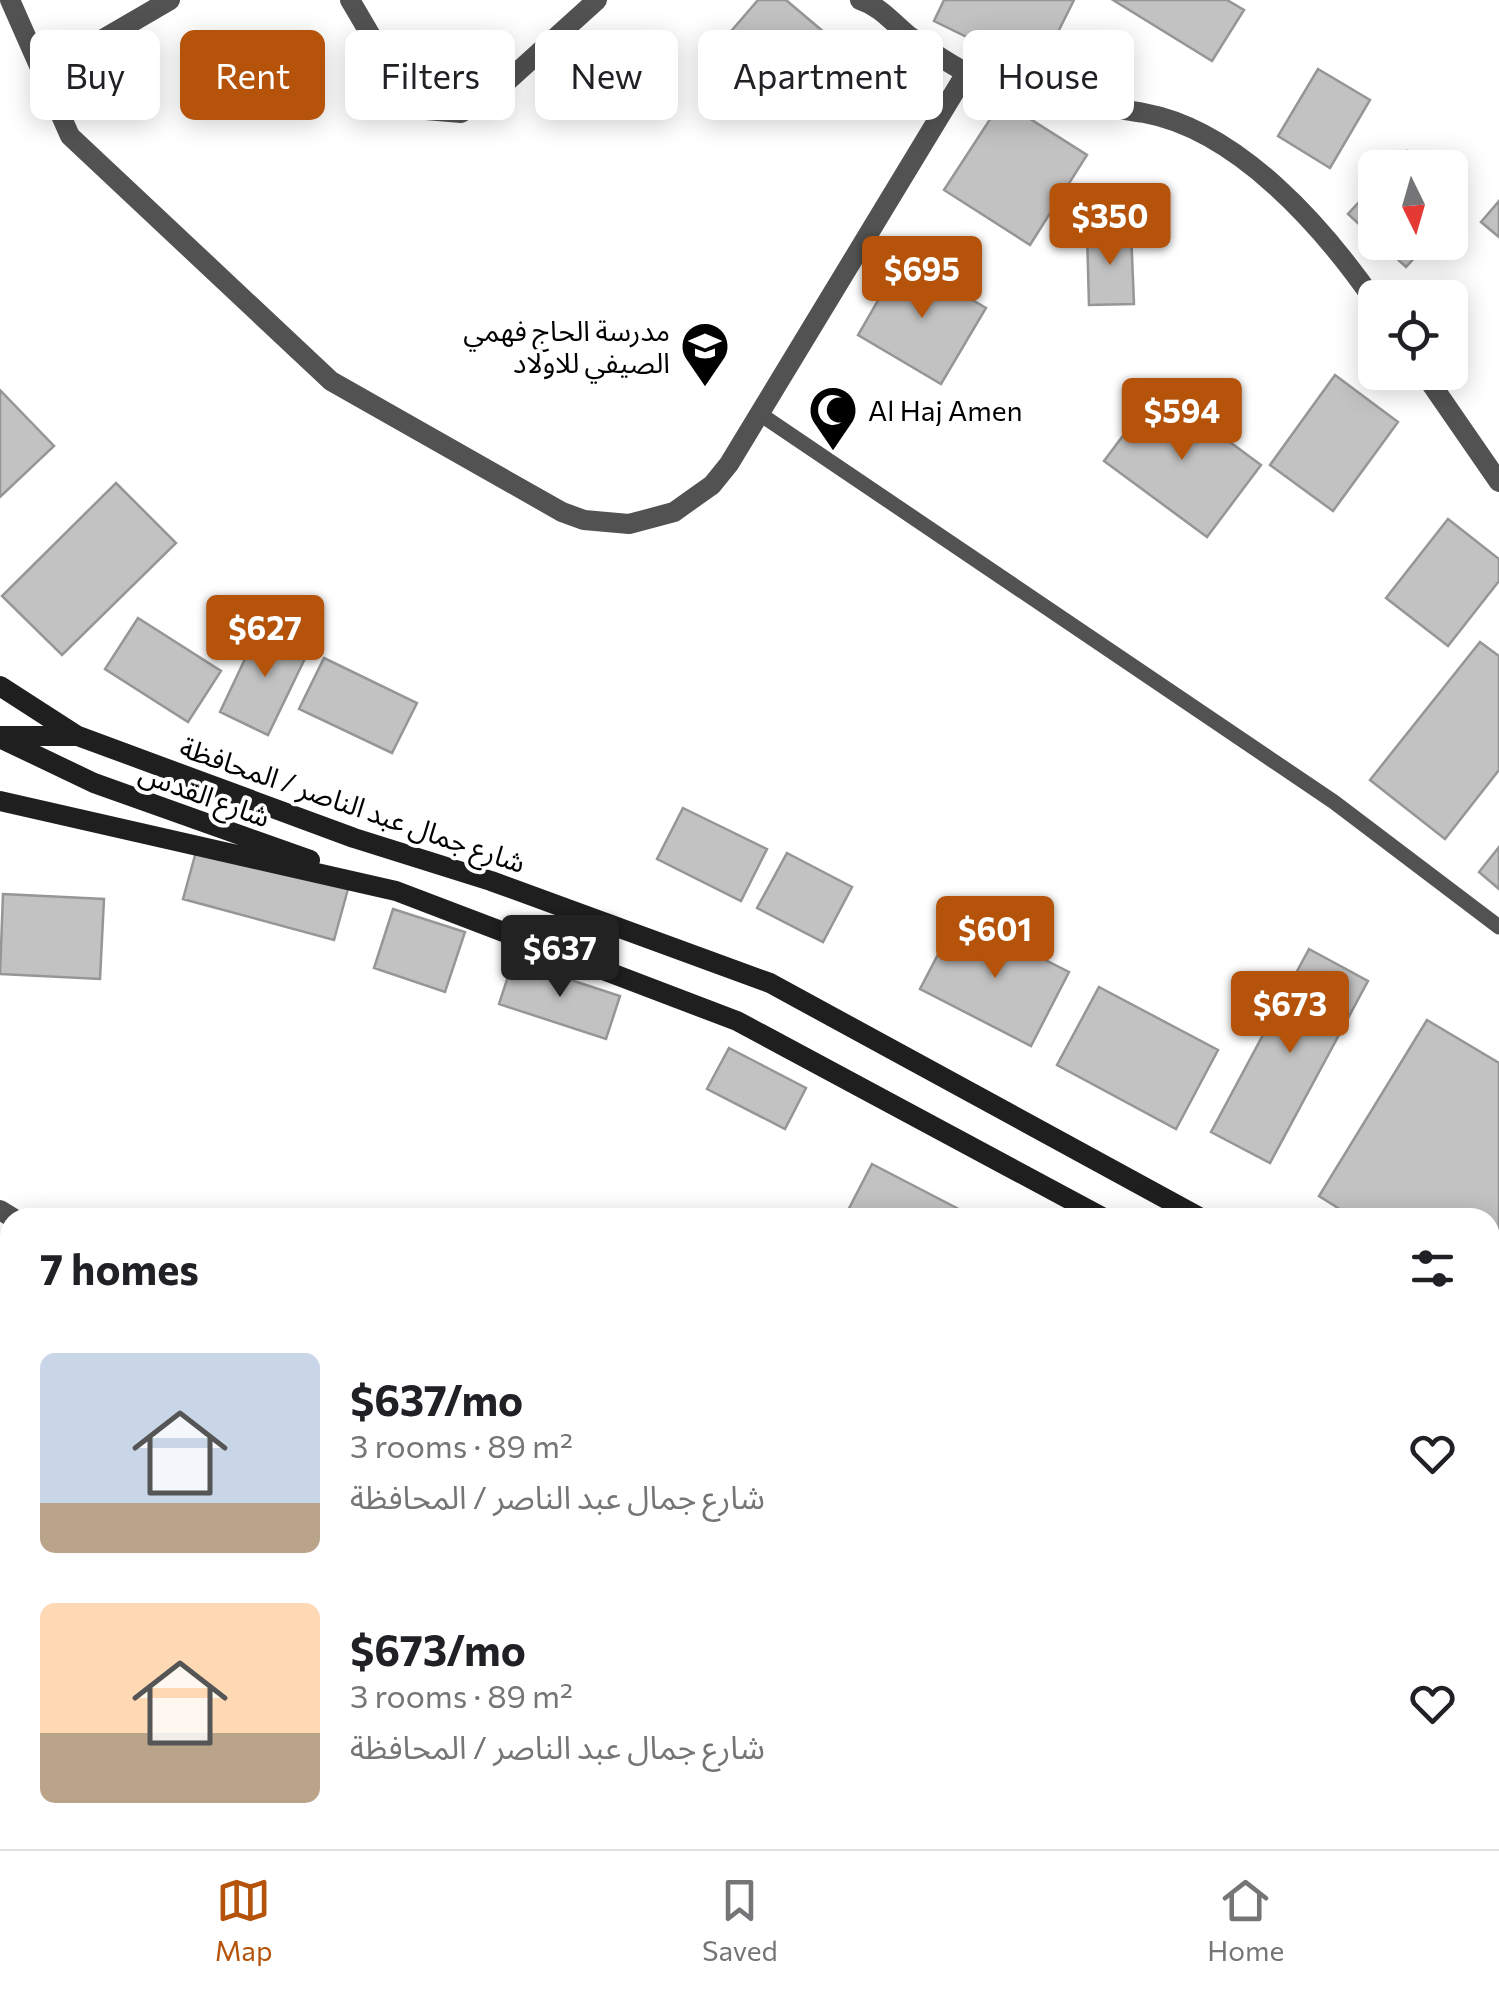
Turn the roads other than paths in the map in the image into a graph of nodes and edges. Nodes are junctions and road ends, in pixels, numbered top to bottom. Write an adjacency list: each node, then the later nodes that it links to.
1 (10, 0): 7 (street)
2 (170, 0): 6 (street)
3 (350, 0): 4 (street)
4 (597, 0)
5 (860, 0): 8 (street)
6 (118, 30)
7 (30, 46)
8 (963, 71)
9 (963, 78): 14 (street)
10 (1134, 112): 12 (street)
11 (63, 120): 14 (street)
12 (1360, 280)
13 (1436, 390): 15 (street)
14 (760, 414): 21 (lane)
15 (1499, 482)
16 (0, 686): 17 (main road)
17 (78, 736): 18 (main road, شارع جمال عبد الناصر / المحافظة); 23 (main road, شارع جمال عبد الناصر / المحافظة)
18 (6, 737): 20 (main road, شارع القدس)
19 (0, 801): 20 (main road)
20 (396, 890): 22 (main road)
21 (1499, 927)
22 (1085, 1208)
23 (1183, 1208)

